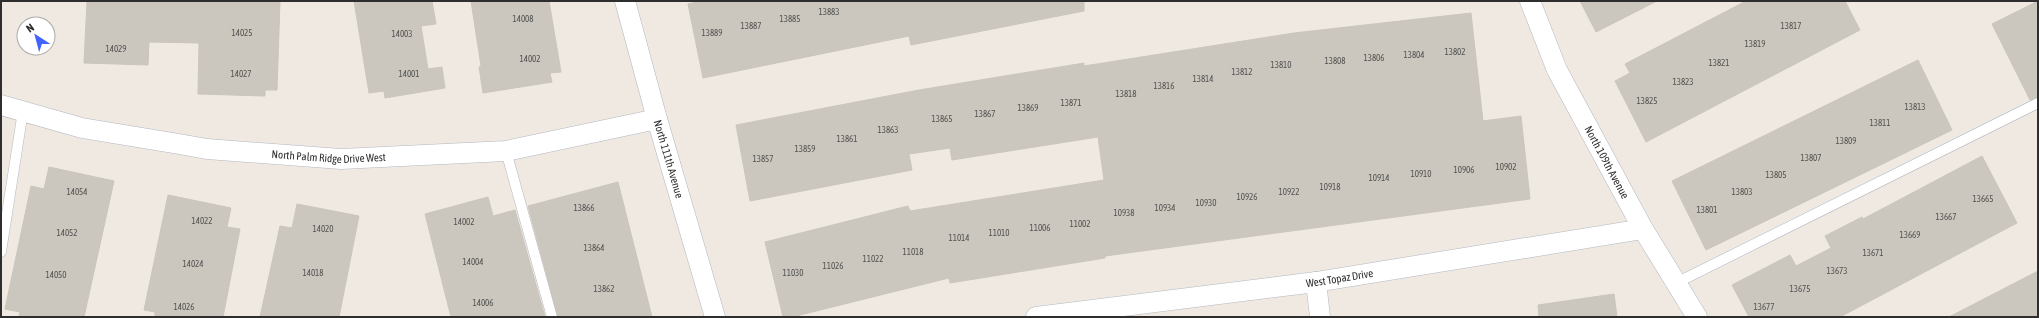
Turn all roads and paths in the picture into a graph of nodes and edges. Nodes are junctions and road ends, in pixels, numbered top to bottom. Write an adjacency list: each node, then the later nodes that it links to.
1 (625, 1): 6 (street, North 111th Avenue)
2 (1530, 1): 8 (street, North 109th Avenue)
3 (2038, 103): 11 (lane)
4 (1, 104): 5 (street, North Palm Ridge Drive West)
5 (23, 111): 7 (street, North Palm Ridge Drive West); 9 (lane)
6 (657, 119): 7 (street, North Palm Ridge Drive West); 13 (street, North 111th Avenue)
7 (506, 151): 12 (lane)
8 (1643, 229): 10 (street, West Topaz Drive); 11 (street, North 109th Avenue)
9 (1, 252)
10 (1316, 282): 14 (street, West Topaz Drive); 15 (street)
11 (1676, 283): 16 (street, North 109th Avenue)
12 (552, 317)
13 (715, 317)
14 (1036, 317)
15 (1320, 317)
16 (1697, 317)

